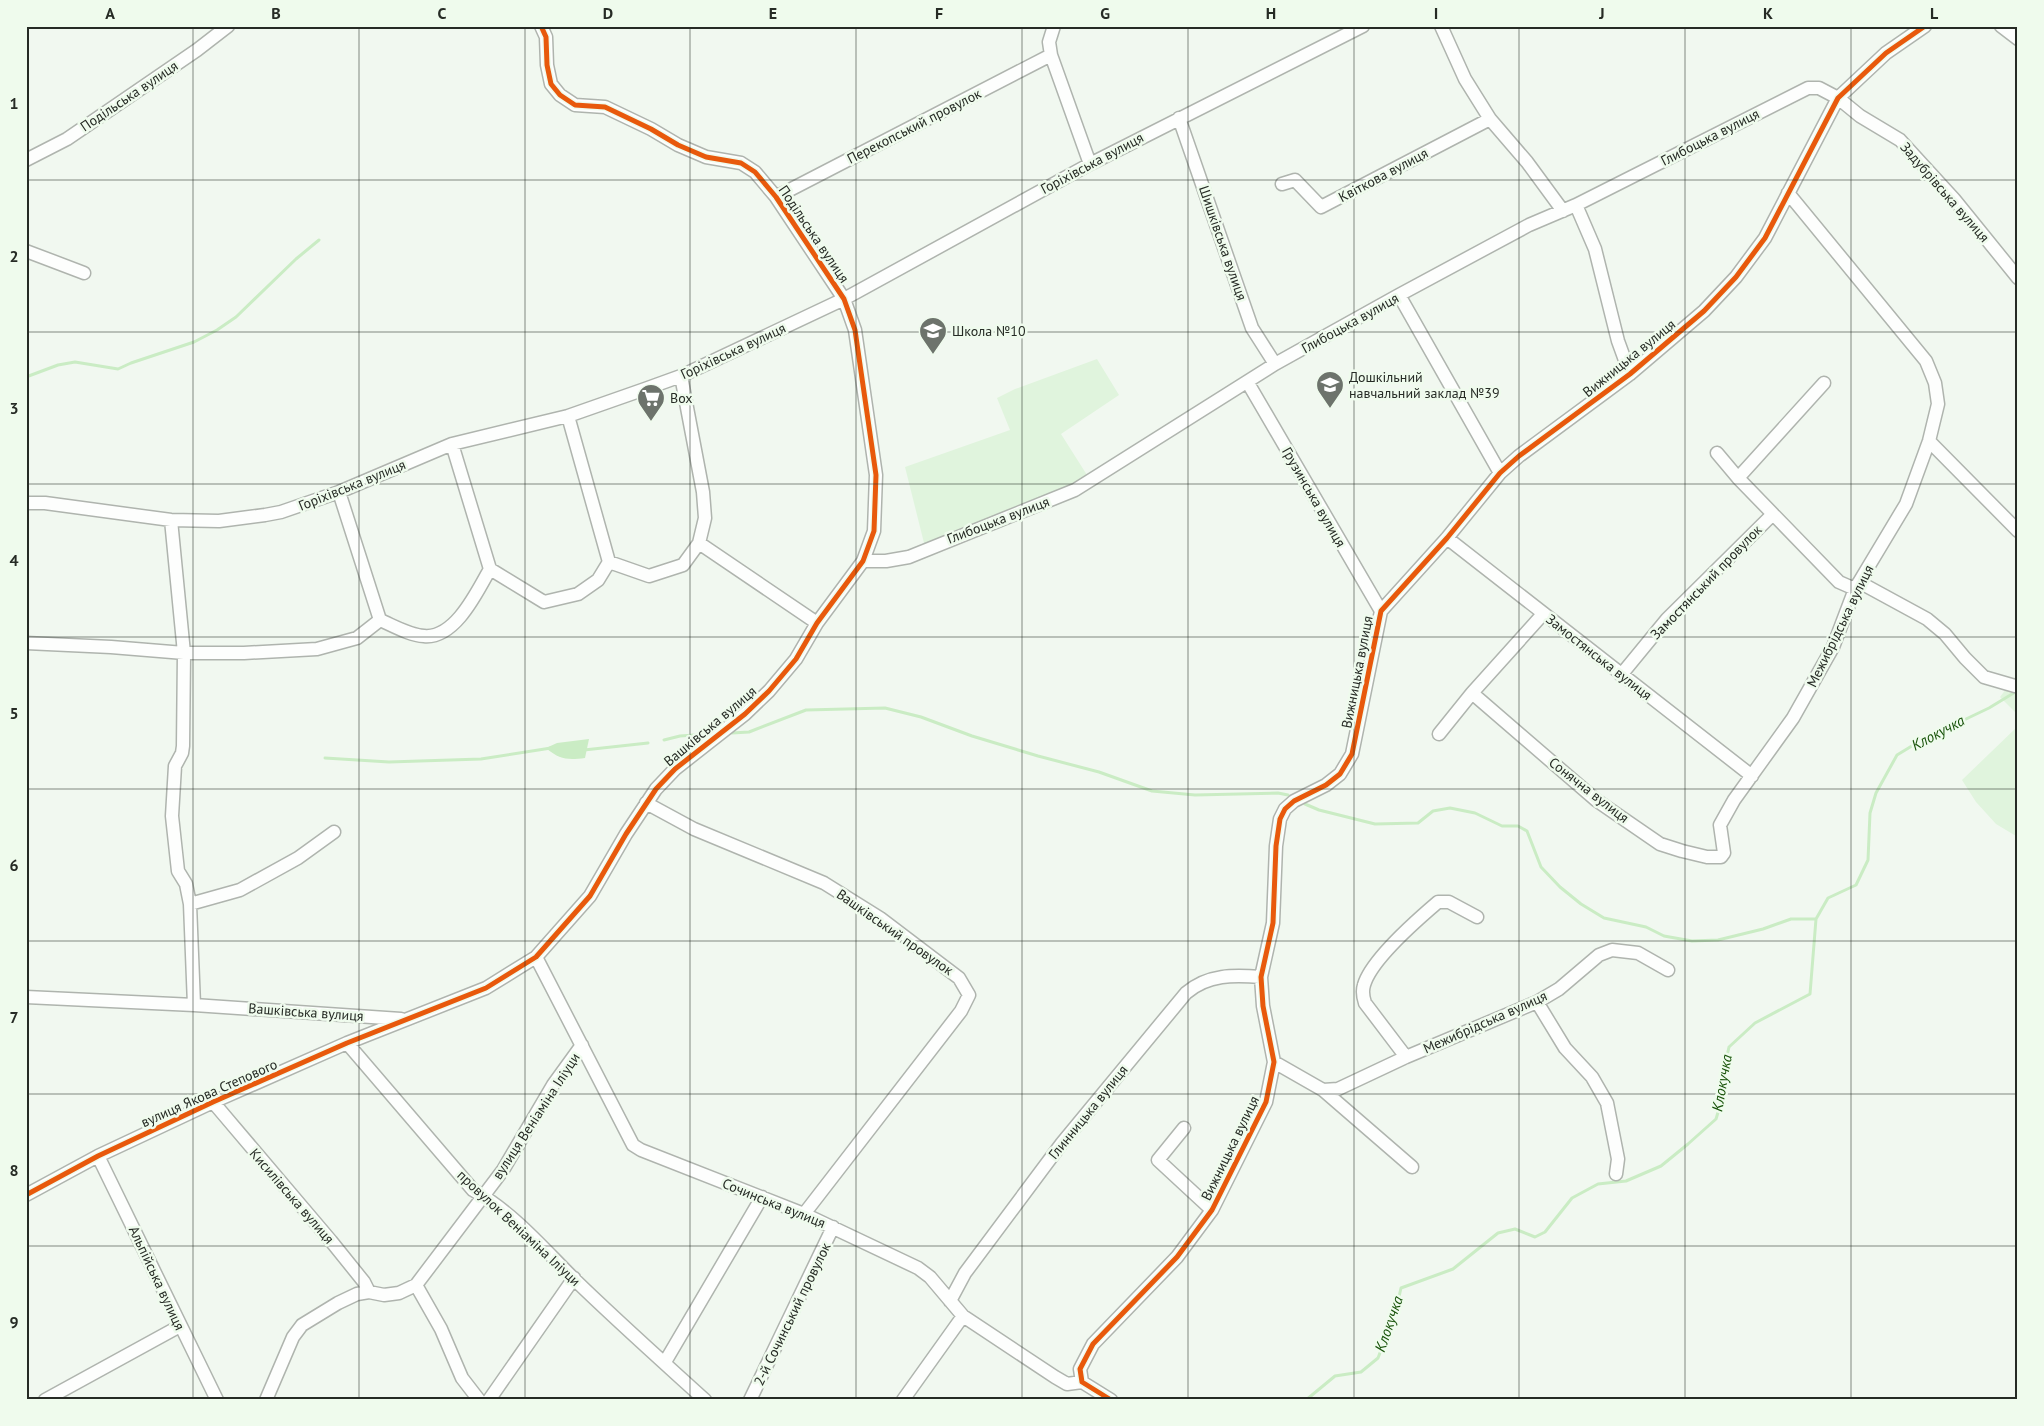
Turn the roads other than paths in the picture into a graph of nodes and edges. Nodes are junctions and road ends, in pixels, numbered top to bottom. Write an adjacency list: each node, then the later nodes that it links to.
1 (228, 26): 14 (street, Подільська вулиця)
2 (554, 26): 8 (street)
3 (1054, 26): 10 (street)
4 (1363, 26): 12 (street, Горіхівська вулиця)
5 (1441, 26): 13 (street)
6 (1924, 26): 11 (street, Вижницька вулиця)
7 (2001, 26): 9 (street)
8 (544, 32): 18 (street, Подільська вулиця)
9 (2018, 39)
10 (1051, 55): 15 (street); 18 (street, Перекопський провулок)
11 (1838, 98): 17 (street, Вижницька вулиця); 19 (street, Глибоцька вулиця); 23 (street, Задубрівська вулиця)
12 (1179, 118): 15 (street, Горіхівська вулиця); 26 (street, Шишківська вулиця)
13 (1490, 119): 16 (street, Квіткова вулиця); 20 (street)
14 (26, 160)
15 (1090, 164): 25 (street, Горіхівська вулиця)
16 (1282, 184)
17 (1788, 193): 27 (street, Вижницька вулиця); 32 (street, Межибрідська вулиця)
18 (776, 197): 25 (street, Подільська вулиця)
19 (1576, 205): 20 (street, Глибоцька вулиця); 27 (street)
20 (1563, 211): 24 (street, Глибоцька вулиця)
21 (26, 251): 22 (street)
22 (84, 273)
23 (2017, 277)
24 (1399, 295): 26 (street, Глибоцька вулиця); 35 (street)
25 (844, 299): 28 (street, Горіхівська вулиця); 45 (street, Вашківська вулиця)
26 (1275, 364): 29 (street, Глибоцька вулиця)
27 (1630, 374): 35 (street, Вижницька вулиця)
28 (681, 376): 31 (street, Горіхівська вулиця); 43 (street)
29 (1248, 383): 45 (street, Глибоцька вулиця); 48 (street, Грузинська вулиця)
30 (1824, 383): 36 (street)
31 (568, 416): 33 (street, Горіхівська вулиця); 44 (street)
32 (1929, 441): 41 (street); 47 (street, Межибрідська вулиця)
33 (452, 444): 37 (street, Горіхівська вулиця); 46 (street)
34 (1717, 453): 36 (street)
35 (1500, 473): 42 (street, Вижницька вулиця)
36 (1738, 478): 39 (street)
37 (339, 492): 40 (street, Горіхівська вулиця); 50 (street)
38 (26, 503): 40 (street, Горіхівська вулиця)
39 (1773, 514): 47 (street); 54 (street, Замостянський провулок)
40 (171, 520): 53 (street)
41 (2018, 531)
42 (1447, 538): 48 (street, Вижницька вулиця); 49 (street, Замостянська вулиця)
43 (699, 543): 44 (street); 51 (street)
44 (609, 562): 46 (street)
45 (863, 562): 51 (street, Вашківська вулиця)
46 (490, 569): 50 (street)
47 (1857, 586): 55 (street); 58 (street, Межибрідська вулиця)
48 (1381, 611): 66 (street, Вижницька вулиця)
49 (1543, 614): 54 (street, Замостянська вулиця); 56 (street)
50 (380, 620): 53 (street)
51 (817, 623): 59 (street, Вашківська вулиця)
52 (26, 643): 53 (street)
53 (184, 653): 62 (street)
54 (1621, 675): 58 (street, Замостянська вулиця)
55 (2015, 686)
56 (1472, 693): 57 (street); 61 (street, Сонячна вулиця)
57 (1439, 734)
58 (1752, 776): 61 (street, Межибрідська вулиця)
59 (646, 803): 64 (street, Вашківська вулиця); 85 (street, Вашківський провулок)
60 (334, 832): 62 (street)
61 (1721, 857)
62 (190, 904): 69 (street)
63 (1477, 918): 73 (street)
64 (536, 957): 70 (street, Вашківська вулиця); 72 (street, Сочинська вулиця)
65 (1668, 970): 68 (street, Межибрідська вулиця)
66 (1261, 977): 74 (street, Вижницька вулиця); 90 (street, Глинницька вулиця)
67 (26, 998): 69 (street, Вашківська вулиця)
68 (1537, 1002): 73 (street, Межибрідська вулиця); 80 (street)
69 (194, 1004): 70 (street, Вашківська вулиця)
70 (405, 1020): 71 (street, вулиця Якова Степового)
71 (347, 1043): 76 (street, вулиця Якова Степового); 82 (street, провулок Веніаміна Іліуци)
72 (582, 1045): 82 (street, вулиця Веніаміна Іліуци); 83 (street, Сочинська вулиця)
73 (1406, 1057): 75 (street, Межибрідська вулиця)
74 (1274, 1062): 75 (street); 84 (street, Вижницька вулиця)
75 (1323, 1090): 79 (street)
76 (213, 1102): 78 (street, вулиця Якова Степового); 89 (street, Кисилівська вулиця)
77 (1184, 1128): 84 (street)
78 (98, 1156): 81 (street, вулиця Якова Степового); 92 (street, Альпійська вулиця)
79 (1412, 1167)
80 (1616, 1174)
81 (26, 1195)
82 (483, 1196): 87 (street, провулок Веніаміна Іліуци); 88 (street, вулиця Веніаміна Іліуци)
83 (762, 1198): 85 (street, Сочинська вулиця); 93 (street)
84 (1212, 1210): 94 (street, Вижницька вулиця)
85 (804, 1214): 86 (street, Сочинська вулиця)
86 (834, 1227): 90 (street, Сочинська вулиця); 101 (street, 2-й Сочинський провулок)
87 (574, 1278): 93 (street, провулок Веніаміна Іліуци); 99 (street)
88 (416, 1285): 89 (street); 98 (street)
89 (369, 1292): 97 (street)
90 (950, 1301): 91 (street, Сочинська вулиця)
91 (962, 1316): 94 (street, Сочинська вулиця); 102 (street)
92 (180, 1326): 95 (street); 96 (street, Альпійська вулиця)
93 (665, 1362): 100 (street, провулок Веніаміна Іліуци)
94 (1082, 1382): 103 (street)
95 (45, 1400)
96 (216, 1400)
97 (266, 1400)
98 (478, 1400)
99 (489, 1400)
100 (706, 1400)
101 (750, 1400)
102 (903, 1400)
103 (1111, 1400)

